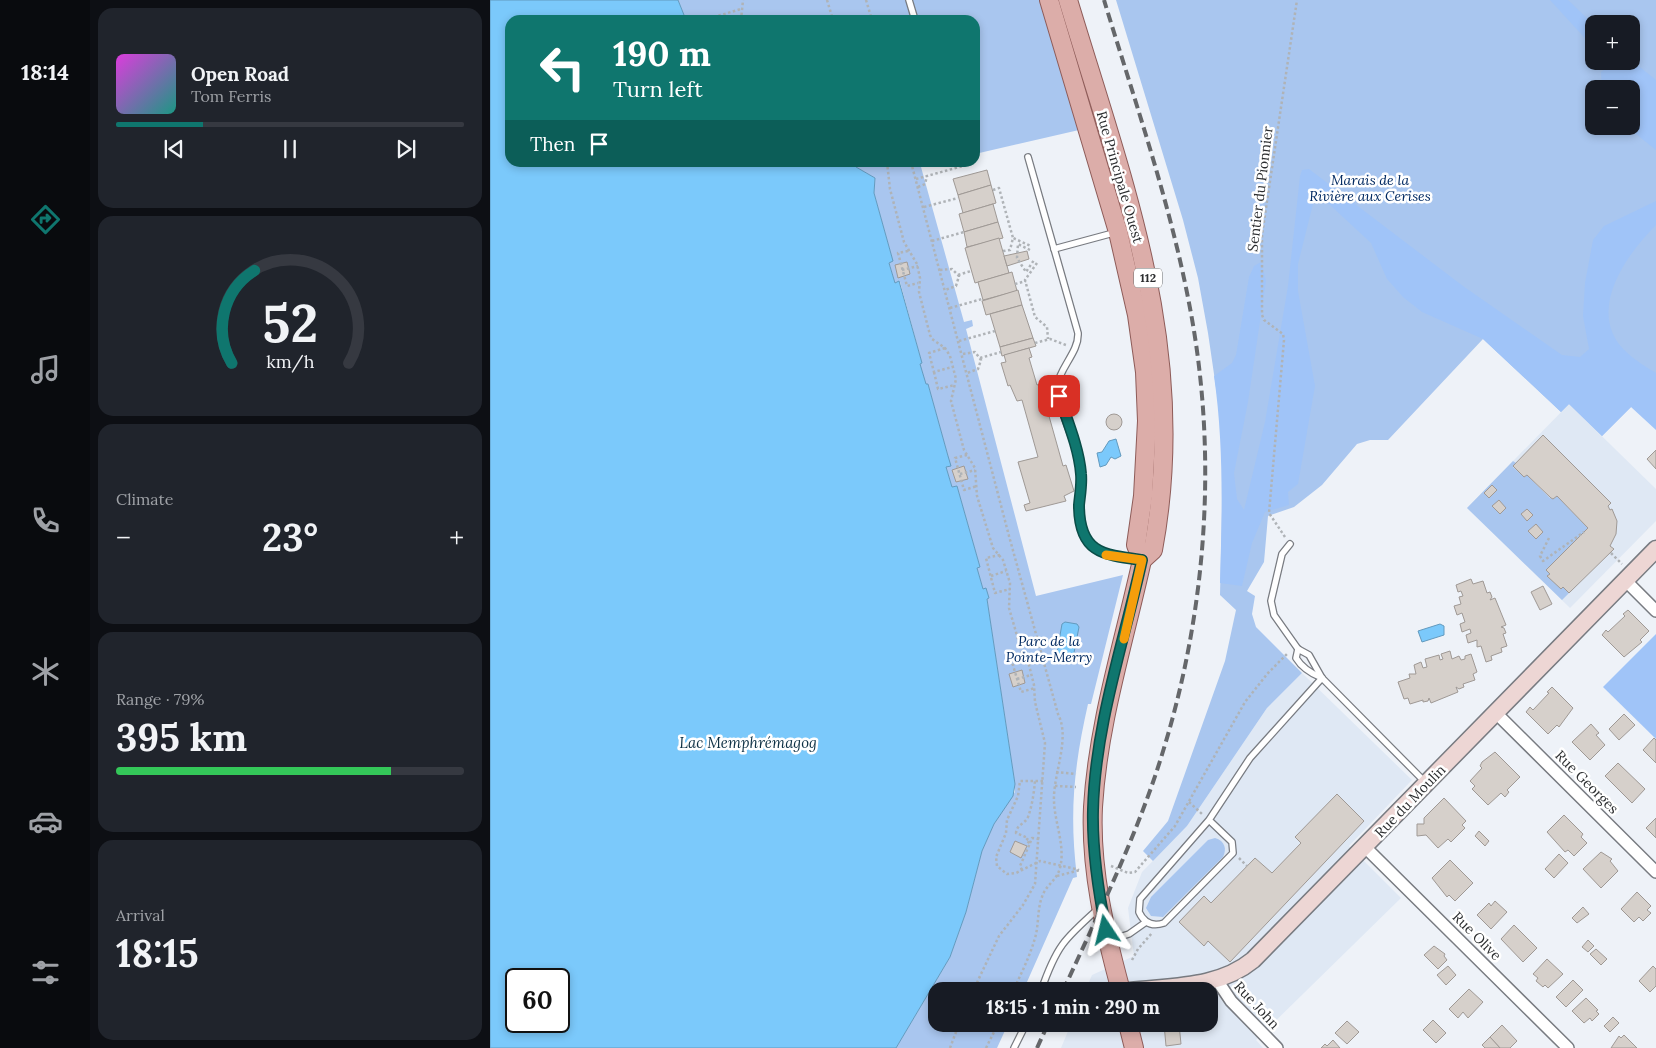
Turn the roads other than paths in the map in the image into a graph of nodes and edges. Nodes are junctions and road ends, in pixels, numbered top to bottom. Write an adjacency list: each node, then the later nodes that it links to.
1 (910, 0): 4 (lane)
2 (1049, 0): 7 (main road, Rue Principale Ouest / 112)
3 (1068, 0): 6 (main road, Rue Principale Ouest / 112)
4 (914, 15)
5 (1028, 157): 8 (lane)
6 (1136, 227): 7 (lane); 11 (main road, Rue Principale Ouest / 112)
7 (1118, 232): 8 (lane); 11 (main road, Rue Principale Ouest / 112)
8 (1054, 249): 11 (lane)
9 (1290, 544): 14 (lane)
10 (1656, 549): 12 (street, Rue du Moulin)
11 (1142, 560): 21 (main road, Rue Principale Ouest / 112)
12 (1625, 580): 13 (street); 16 (street, Rue du Moulin)
13 (1656, 611)
14 (1298, 649): 15 (lane); 15 (lane)
15 (1322, 678): 17 (lane); 18 (lane)
16 (1496, 713): 17 (street, Rue du Moulin); 20 (street, Rue Georges)
17 (1427, 783): 19 (street, Rue du Moulin)
18 (1209, 820): 22 (lane); 22 (lane)
19 (1365, 847): 24 (street, Rue du Moulin); 33 (street, Rue Olive)
20 (1656, 872)
21 (1102, 906): 23 (main road, Rue Principale Ouest / 112); 25 (lane)
22 (1146, 922): 23 (lane)
23 (1108, 940): 26 (main road, Rue Principale Ouest / 112)
24 (1217, 980): 27 (street, Rue du Moulin); 32 (street, Rue John)
25 (1044, 982)
26 (1119, 982)
27 (1201, 982)
28 (1022, 1032): 30 (lane)
29 (1130, 1032): 31 (main road)
30 (1014, 1048)
31 (1134, 1048)
32 (1277, 1048)
33 (1568, 1048)

